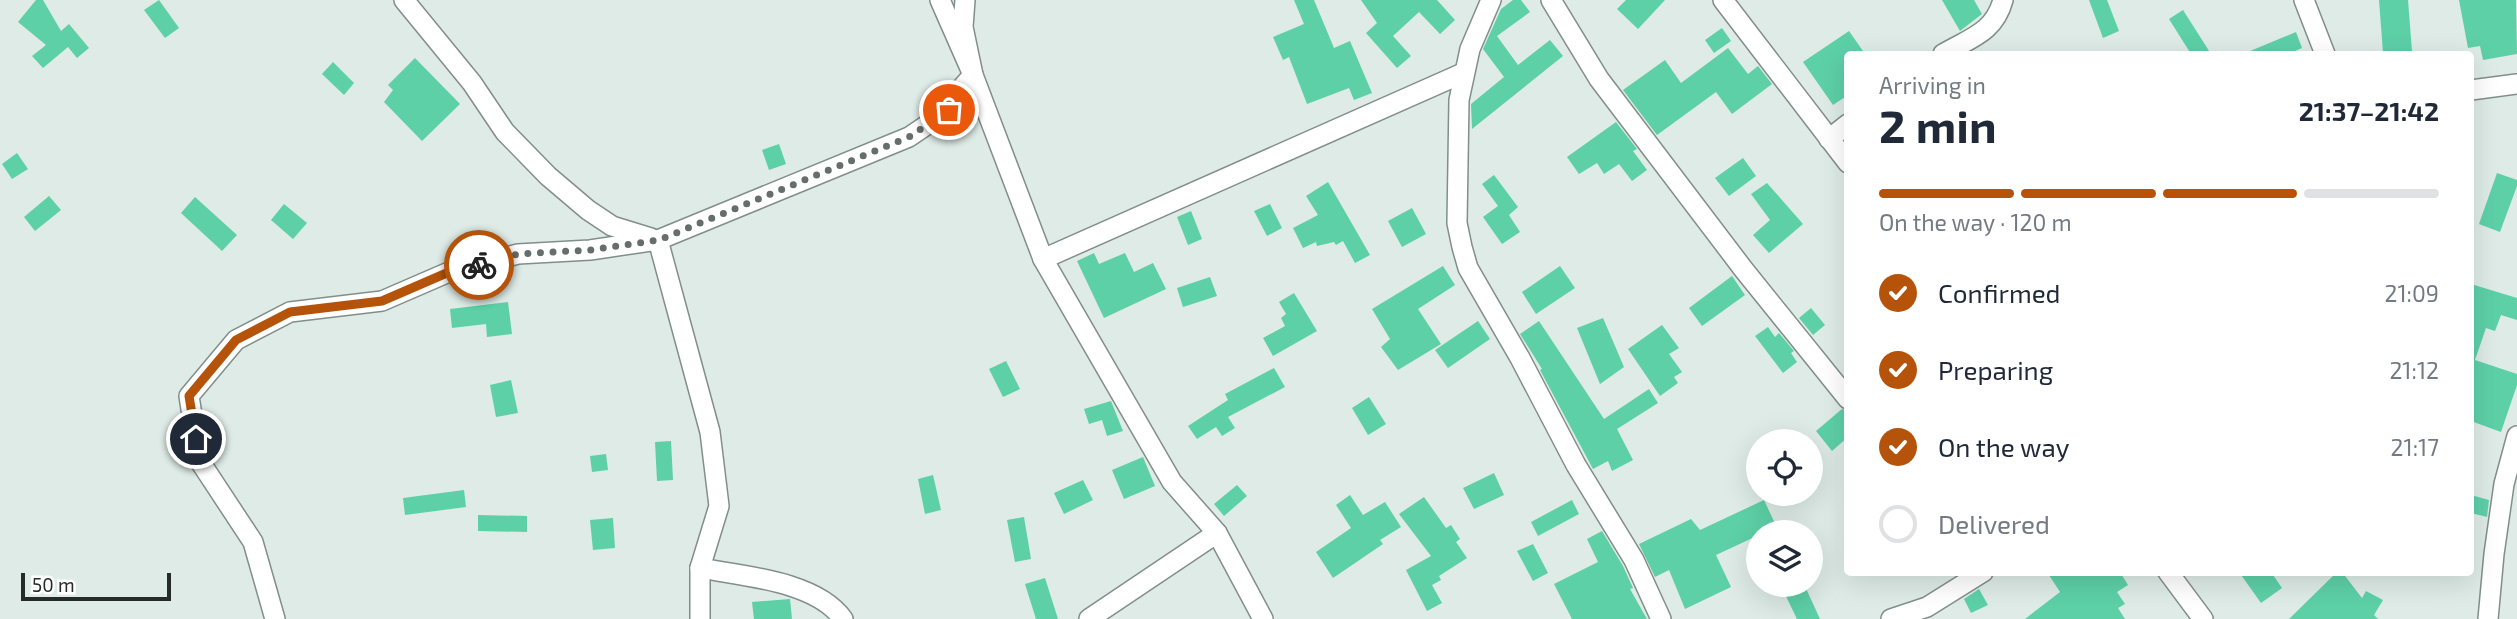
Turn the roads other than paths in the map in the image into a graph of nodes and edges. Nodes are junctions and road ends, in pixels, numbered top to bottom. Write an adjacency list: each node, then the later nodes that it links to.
1 (404, 0): 18 (street)
2 (940, 0): 12 (street)
3 (965, 0): 12 (street)
4 (1491, 0): 11 (street)
5 (1551, 0): 20 (street)
6 (1723, 0): 16 (street)
7 (2003, 0): 9 (street)
8 (2304, 0): 10 (street)
9 (1948, 51)
10 (2324, 51)
11 (1463, 73): 19 (street); 31 (street)
12 (974, 75): 18 (street); 19 (street)
13 (2517, 84): 14 (street)
14 (2474, 89)
15 (1844, 127): 16 (street)
16 (1829, 139): 17 (street)
17 (1844, 158)
18 (659, 240): 23 (street); 26 (street)
19 (1043, 259): 22 (street)
20 (1844, 394)
21 (2517, 436): 34 (street)
22 (1217, 533): 29 (street); 30 (street)
23 (700, 568): 27 (street); 28 (street)
24 (1977, 576): 32 (street)
25 (2171, 576): 33 (street)
26 (275, 619)
27 (700, 619)
28 (843, 619)
29 (1089, 619)
30 (1263, 619)
31 (1661, 619)
32 (1891, 619)
33 (2203, 619)
34 (2488, 619)

